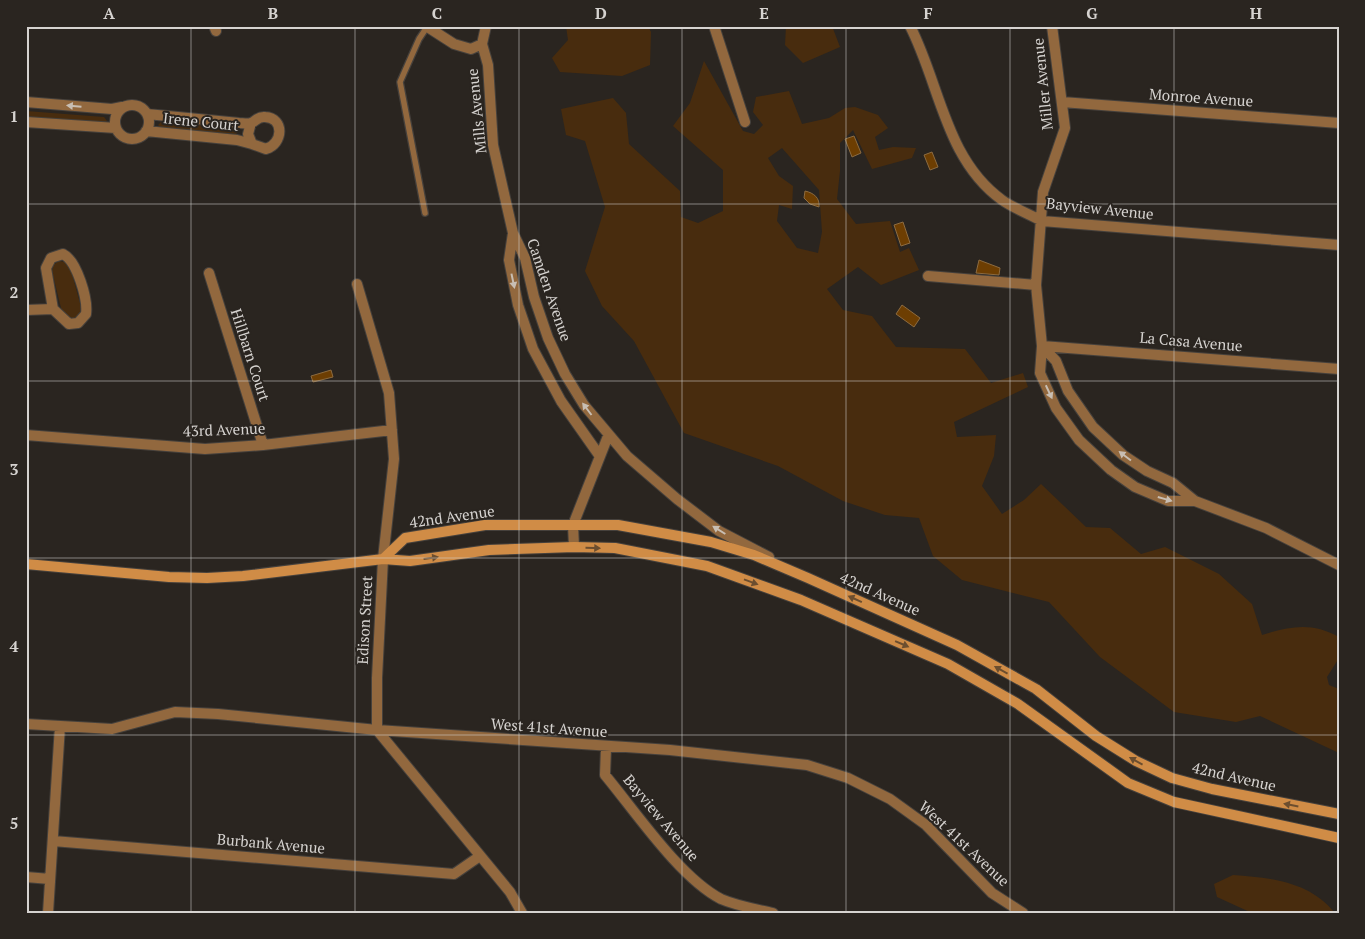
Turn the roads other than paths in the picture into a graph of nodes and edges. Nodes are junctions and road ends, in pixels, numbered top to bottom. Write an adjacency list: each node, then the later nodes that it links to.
1 (427, 26): 6 (street); 18 (lane)
2 (486, 26): 6 (street)
3 (714, 26): 12 (street)
4 (910, 26): 19 (street, Bayview Avenue)
5 (1052, 26): 8 (street, Miller Avenue)
6 (482, 44): 20 (street, Mills Avenue)
7 (26, 102): 9 (street, one-way to 7)
8 (1062, 102): 14 (street, Monroe Avenue); 19 (street, Miller Avenue)
9 (122, 107): 10 (street); 15 (street)
10 (147, 114): 13 (street, Irene Court); 16 (street)
11 (26, 122): 15 (street)
12 (745, 122)
13 (251, 123): 17 (street, Irene Court); 17 (street, Irene Court)
14 (1339, 123)
15 (116, 128): 16 (street)
16 (146, 131): 17 (street, Irene Court)
17 (252, 144)
18 (425, 213)
19 (1042, 221): 21 (street, Bayview Avenue); 25 (street, Miller Avenue)
20 (513, 233): 32 (street, Camden Avenue, one-way to 20); 34 (street, Camden Avenue, one-way to 34)
21 (1339, 245)
22 (209, 273): 33 (street, Hillbarn Court)
23 (928, 276): 25 (street)
24 (357, 284): 30 (street, Edison Street)
25 (1036, 285): 28 (street, Miller Avenue)
26 (54, 309): 26 (street); 27 (street)
27 (26, 310)
28 (1042, 346): 29 (street, La Casa Avenue); 35 (street, one-way to 28); 35 (street, Miller Avenue, one-way to 35)
29 (1339, 369)
30 (392, 430): 33 (street, 43rd Avenue); 38 (street, Edison Street)
31 (26, 435): 33 (street, 43rd Avenue)
32 (608, 436): 34 (street); 41 (street, Camden Avenue, one-way to 32)
33 (263, 445)
34 (599, 455): 36 (street)
35 (1195, 501): 40 (street)
36 (573, 525): 37 (street); 38 (street, 42nd Avenue); 41 (street, 42nd Avenue)
37 (574, 547): 38 (street, one-way to 37); 47 (street, one-way to 47)
38 (383, 559): 39 (street); 44 (street, Edison Street)
39 (26, 564)
40 (1339, 566)
41 (808, 578): 46 (street, 42nd Avenue, one-way to 41)
42 (26, 724): 43 (street, West 41st Avenue)
43 (60, 726): 44 (street, West 41st Avenue); 48 (street)
44 (377, 730): 45 (street, West 41st Avenue); 49 (street)
45 (606, 748): 54 (street, Bayview Avenue); 55 (street, West 41st Avenue)
46 (1339, 814)
47 (1339, 838)
48 (53, 842): 49 (street, Burbank Avenue); 51 (street)
49 (480, 856): 53 (street)
50 (26, 877): 51 (street)
51 (50, 879): 52 (street)
52 (48, 913)
53 (522, 913)
54 (773, 913)
55 (1023, 913)

